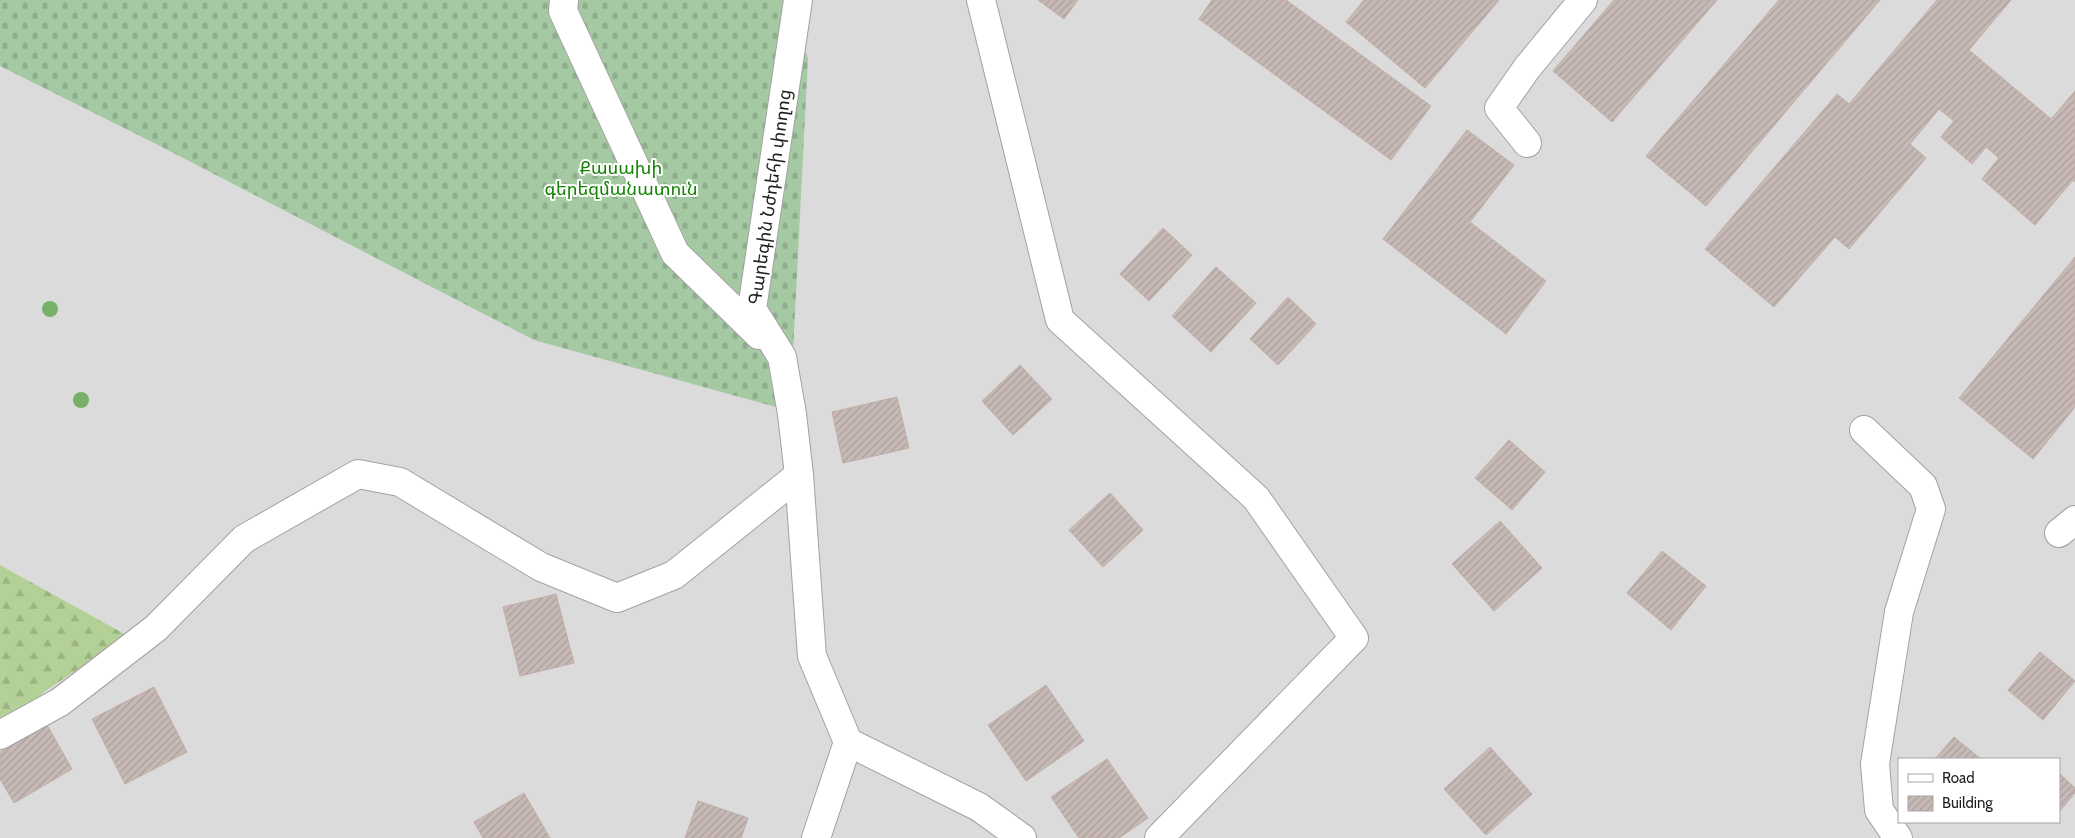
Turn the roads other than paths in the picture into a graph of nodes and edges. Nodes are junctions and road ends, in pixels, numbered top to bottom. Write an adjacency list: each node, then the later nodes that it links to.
1 (564, 0): 6 (street)
2 (798, 0): 6 (street, Գարեգին Նժդեհի փողոց)
3 (981, 0): 13 (street)
4 (1583, 0): 5 (street)
5 (1527, 143)
6 (782, 356): 8 (street, Գարեգին Նժդեհի փողոց)
7 (1864, 430): 14 (street)
8 (799, 475): 9 (street); 10 (street, Գարեգին Նժդեհի փողոց)
9 (0, 735)
10 (848, 742): 11 (street); 12 (street)
11 (816, 838)
12 (1022, 838)
13 (1159, 838)
14 (1898, 838)

